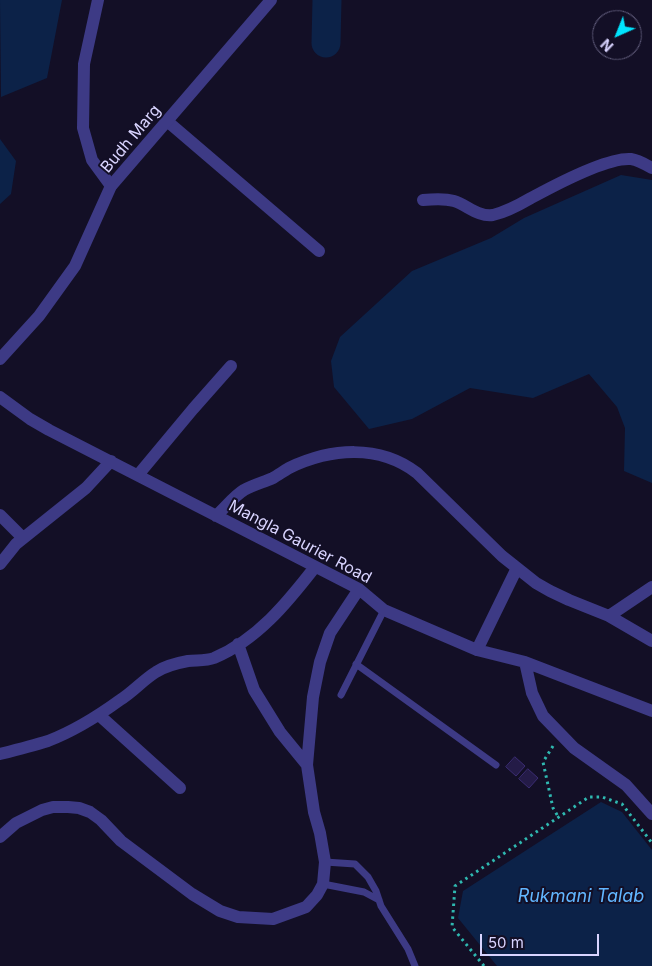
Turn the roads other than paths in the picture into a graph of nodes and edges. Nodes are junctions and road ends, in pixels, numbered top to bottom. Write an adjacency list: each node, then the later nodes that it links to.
1 (98, 0): 5 (street)
2 (271, 0): 3 (street, Budh Marg)
3 (168, 121): 5 (street, Budh Marg); 7 (street)
4 (652, 168): 6 (street)
5 (111, 186): 8 (street, Budh Marg)
6 (423, 200)
7 (319, 251)
8 (0, 359)
9 (231, 366): 12 (street)
10 (0, 397): 11 (street, Mangla Gaurier Road)
11 (111, 462): 12 (street, Mangla Gaurier Road); 15 (street)
12 (138, 475): 14 (street, Mangla Gaurier Road)
13 (0, 515): 15 (street)
14 (216, 516): 17 (street, Mangla Gaurier Road); 18 (street)
15 (23, 538): 16 (street)
16 (0, 564)
17 (315, 567): 20 (street, Mangla Gaurier Road); 24 (street)
18 (516, 568): 22 (street); 25 (street)
19 (652, 587): 22 (street)
20 (359, 590): 21 (street, Mangla Gaurier Road); 33 (street)
21 (384, 610): 25 (street, Mangla Gaurier Road); 27 (lane)
22 (609, 616): 23 (street)
23 (652, 641)
24 (238, 644): 30 (street); 33 (street)
25 (477, 650): 26 (street, Mangla Gaurier Road)
26 (525, 662): 29 (street, Mangla Gaurier Road); 36 (street)
27 (356, 664): 28 (lane); 34 (lane)
28 (341, 695)
29 (652, 711)
30 (99, 715): 32 (street); 35 (street)
31 (0, 742): 32 (street)
32 (5, 753)
33 (306, 765): 38 (street)
34 (496, 765)
35 (180, 788)
36 (652, 814)
37 (0, 837): 39 (street)
38 (325, 862): 39 (street); 40 (lane)
39 (323, 884): 40 (lane)
40 (379, 900): 41 (lane)
41 (415, 966)

